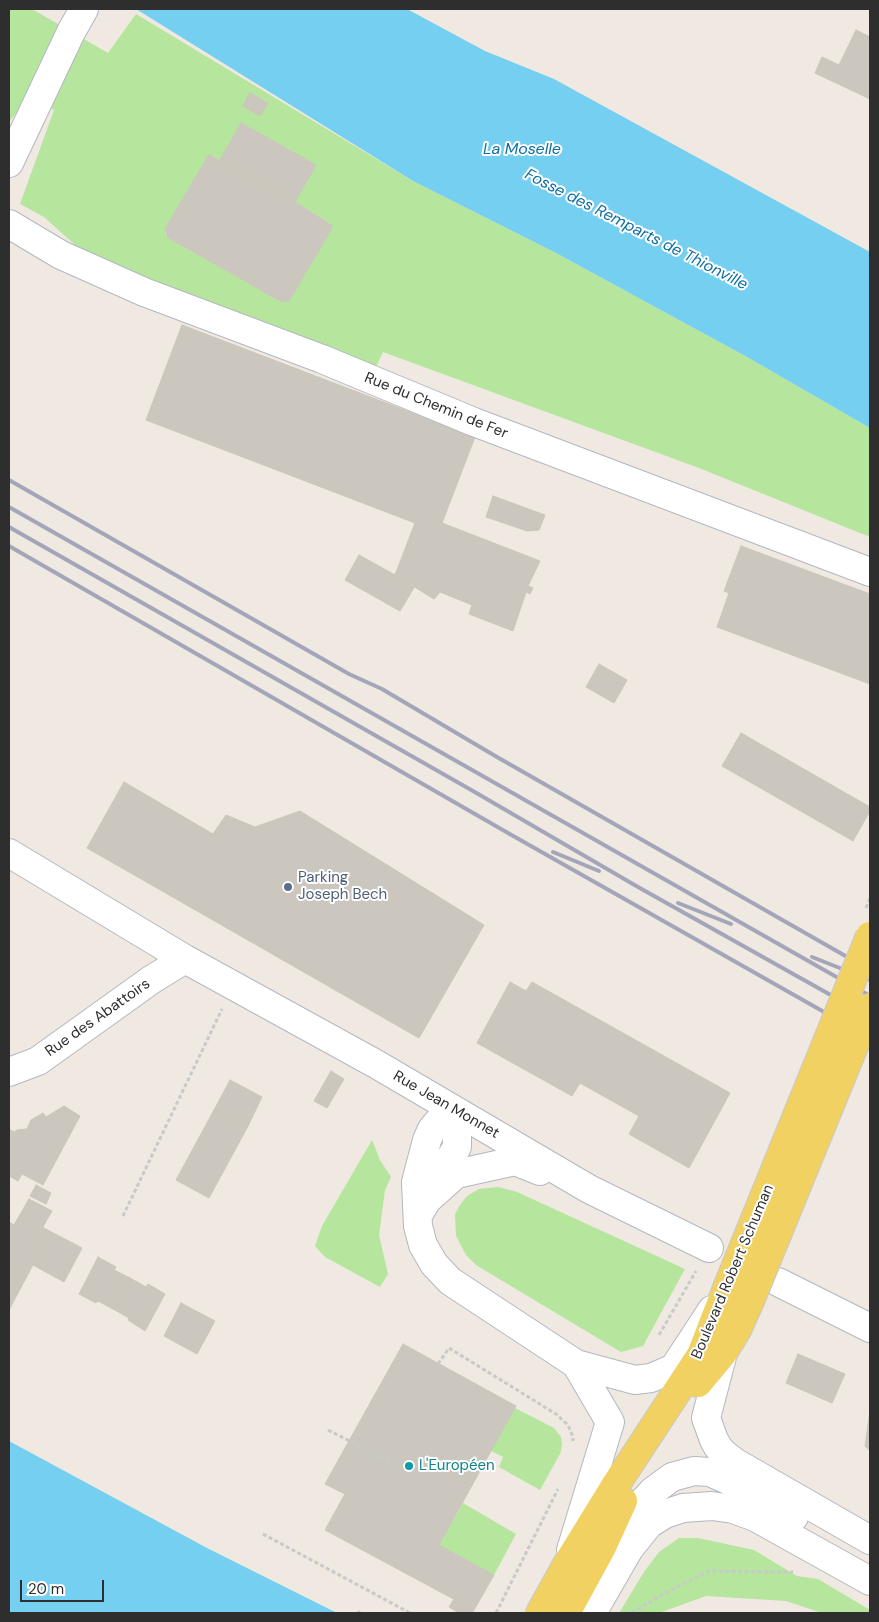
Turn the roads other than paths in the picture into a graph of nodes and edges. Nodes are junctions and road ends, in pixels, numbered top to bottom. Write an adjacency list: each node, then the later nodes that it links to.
1 (84, 9): 2 (street)
2 (9, 163)
3 (9, 224): 4 (street, Rue du Chemin de Fer)
4 (870, 572)
5 (9, 853): 7 (street, Rue Jean Monnet)
6 (870, 936): 15 (main road, Boulevard Robert Schuman, bridge)
7 (185, 959): 9 (street, Rue des Abattoirs); 10 (street, Rue Jean Monnet)
8 (870, 1006): 17 (main road, Boulevard Robert Schuman, bridge)
9 (9, 1072)
10 (450, 1108): 11 (street, Rue Jean Monnet); 12 (street)
11 (589, 1189): 12 (street); 13 (street, Rue Jean Monnet)
12 (418, 1214): 18 (street)
13 (709, 1248)
14 (778, 1282): 16 (street)
15 (727, 1288): 18 (street); 22 (main road, Boulevard Robert Schuman)
16 (870, 1328)
17 (723, 1353): 19 (street); 20 (main road, Boulevard Robert Schuman)
18 (576, 1364): 22 (street)
19 (870, 1540)
20 (602, 1547): 21 (street); 25 (main road, Boulevard Robert Schuman)
21 (870, 1561)
22 (566, 1564): 24 (main road, Boulevard Robert Schuman)
23 (870, 1581): 26 (street)
24 (540, 1613)
25 (566, 1613)
26 (592, 1613)

